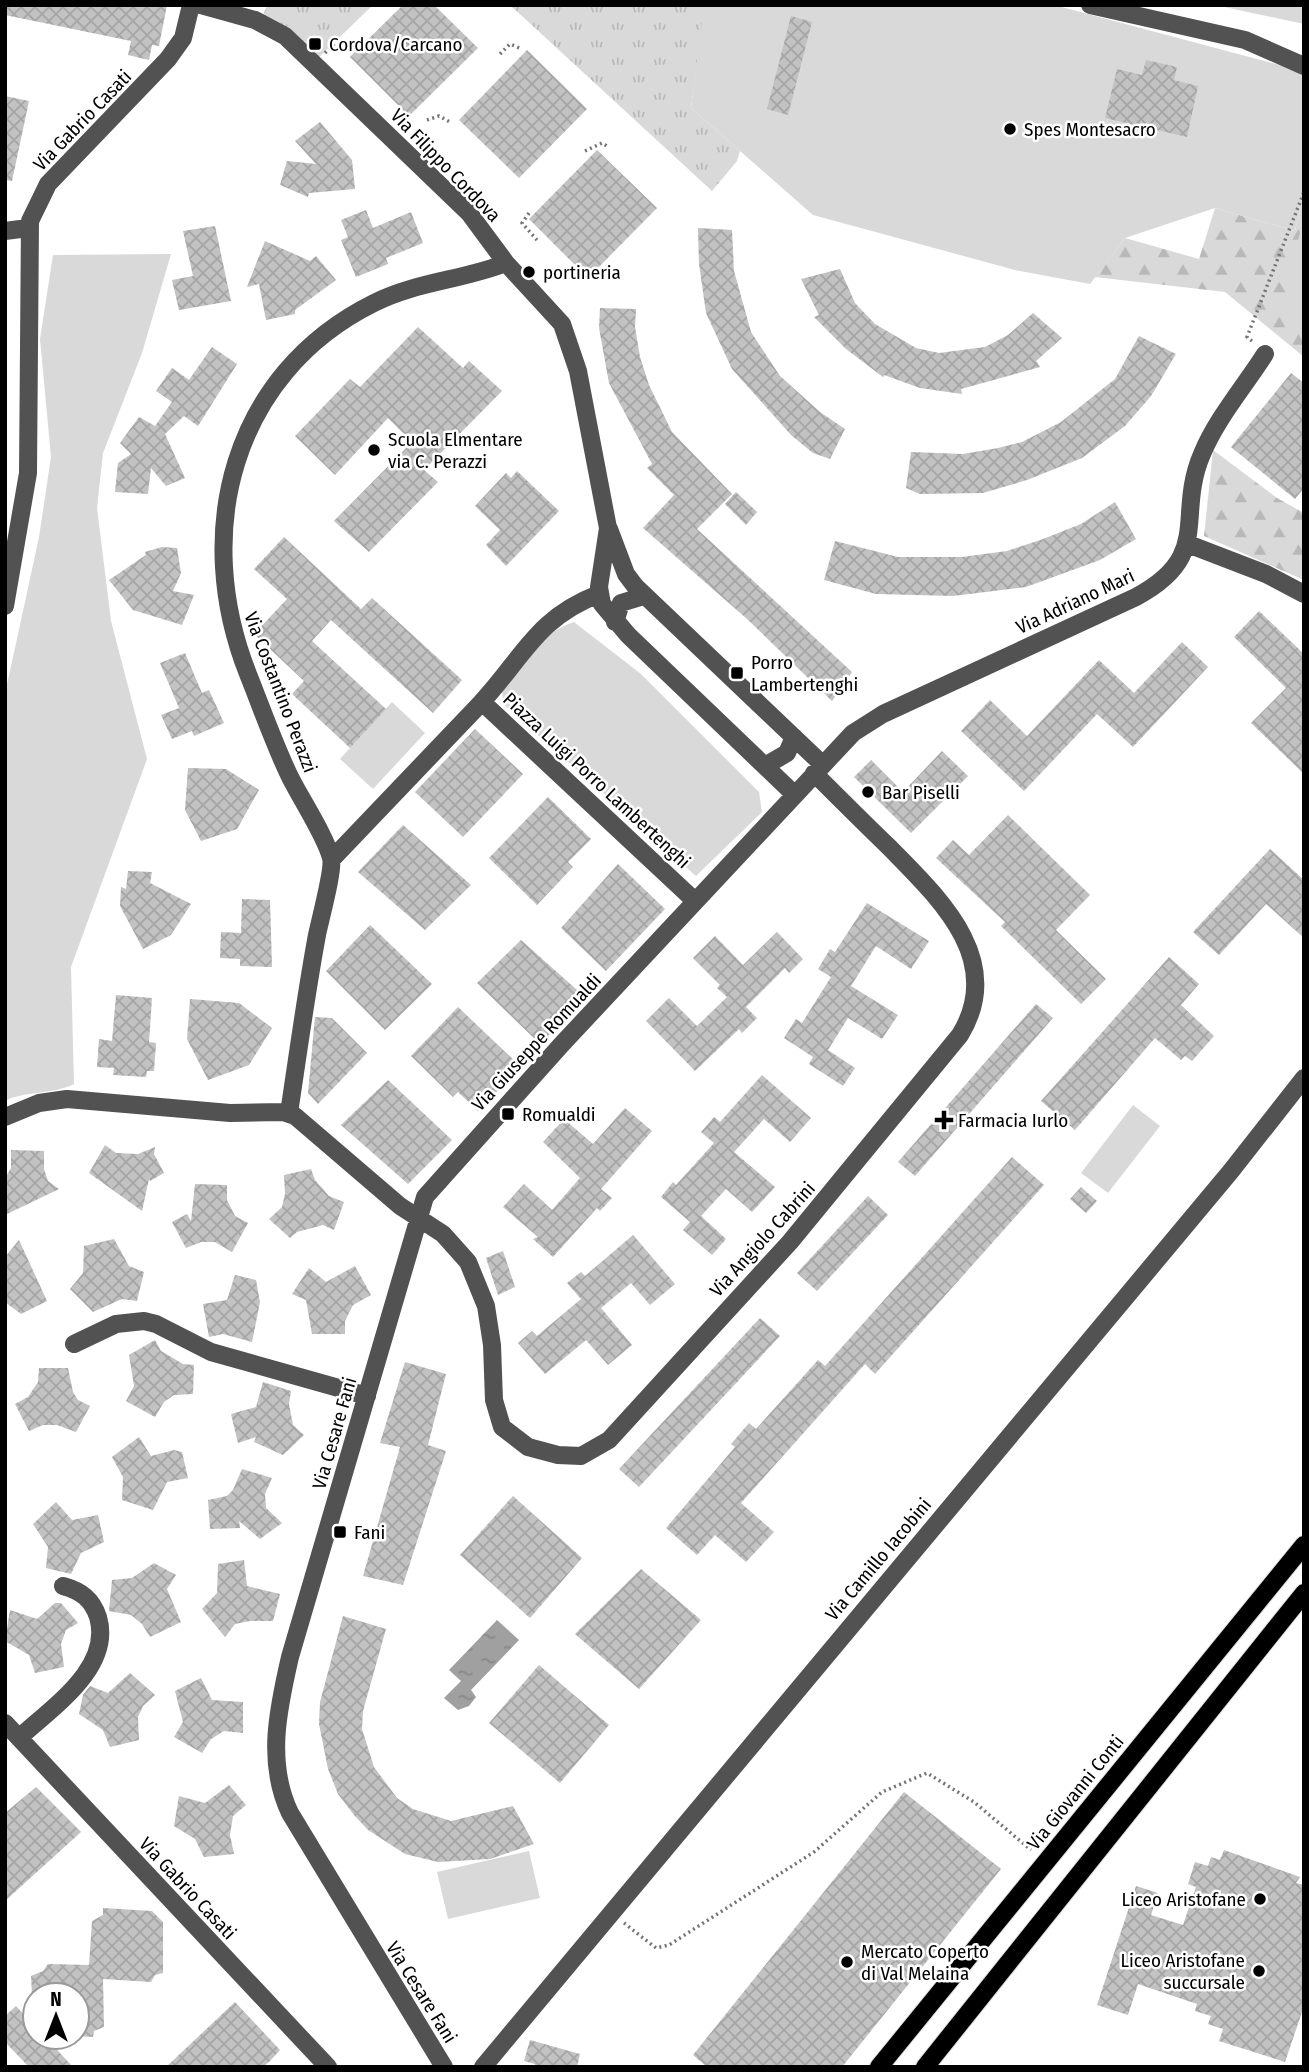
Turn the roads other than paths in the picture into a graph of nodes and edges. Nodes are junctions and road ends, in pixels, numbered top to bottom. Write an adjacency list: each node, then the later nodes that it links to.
1 (191, 5): 5 (street, Via Gabrio Casati)
2 (201, 5): 7 (street, Via Filippo Cordova)
3 (1090, 5): 4 (street)
4 (1304, 66)
5 (29, 228): 6 (street); 14 (street, Via Gabrio Casati)
6 (5, 231)
7 (506, 263): 9 (street, Via Filippo Cordova); 21 (street, Via Costantino Perazzi)
8 (1265, 354): 10 (street, Via Adriano Mari)
9 (608, 528): 11 (street, Via Filippo Cordova); 13 (street)
10 (1188, 544): 12 (street); 19 (street, Via Adriano Mari)
11 (599, 594): 15 (street); 16 (street, Piazza Luigi Porro Lambertenghi)
12 (1304, 594)
13 (644, 596): 15 (street); 17 (street)
14 (5, 607)
15 (615, 622): 18 (street)
16 (482, 702): 21 (street); 22 (street, Piazza Luigi Porro Lambertenghi)
17 (794, 737): 18 (street); 19 (street)
18 (765, 766): 20 (street)
19 (818, 768): 20 (street); 26 (street, Via Angiolo Cabrini)
20 (794, 794): 22 (street)
21 (332, 859): 24 (street)
22 (695, 901): 26 (street, Via Giuseppe Romualdi)
23 (1304, 1078): 36 (street, Via Camillo Iacobini)
24 (289, 1113): 25 (street); 26 (street)
25 (5, 1117)
26 (418, 1218): 28 (street, Via Cesare Fani)
27 (74, 1343): 28 (street)
28 (367, 1396): 35 (street, Via Cesare Fani)
29 (1304, 1545): 37 (main road, Via Giovanni Conti)
30 (63, 1586): 33 (street)
31 (1304, 1593): 38 (main road)
32 (5, 1723): 33 (street, Via Gabrio Casati)
33 (19, 1738): 34 (street, Via Gabrio Casati)
34 (328, 2067)
35 (444, 2067)
36 (483, 2067)
37 (879, 2067)
38 (925, 2067)

